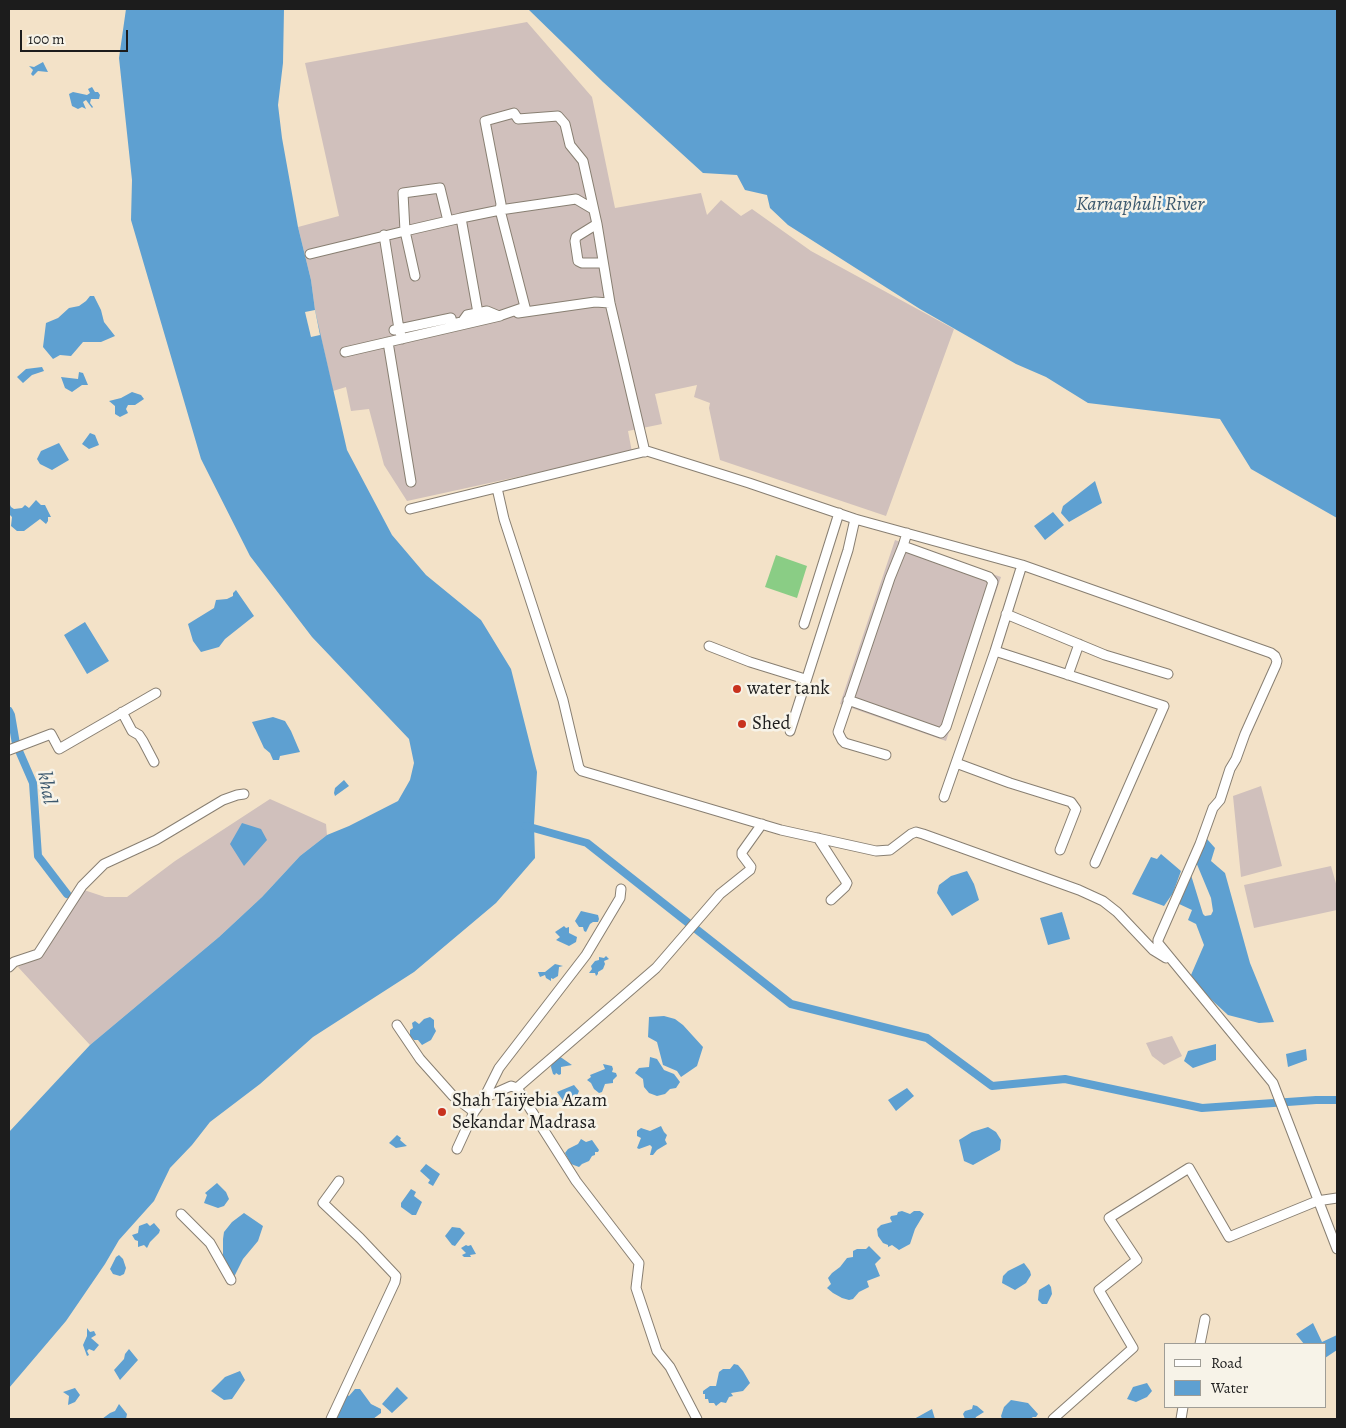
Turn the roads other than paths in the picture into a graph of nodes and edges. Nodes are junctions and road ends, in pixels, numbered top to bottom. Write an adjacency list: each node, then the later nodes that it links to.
1 (593, 209): 2 (street); 2 (street); 5 (street)
2 (500, 210): 3 (street); 13 (street)
3 (461, 218): 4 (street); 12 (street)
4 (448, 221): 6 (street); 6 (street)
5 (597, 224): 9 (street); 9 (street)
6 (405, 231): 7 (street); 10 (street)
7 (384, 235): 8 (street); 14 (street)
8 (310, 254)
9 (603, 263): 11 (street)
10 (416, 276)
11 (610, 302): 13 (street); 18 (street)
12 (478, 313): 13 (street); 14 (street)
13 (499, 316): 15 (street)
14 (396, 329): 15 (street)
15 (402, 339): 16 (street)
16 (388, 342): 17 (street); 19 (street)
17 (345, 352)
18 (644, 452): 20 (street); 22 (street)
19 (411, 482)
20 (497, 488): 21 (street); 45 (street)
21 (410, 509)
22 (838, 513): 23 (street); 28 (street)
23 (855, 519): 24 (street); 34 (street)
24 (907, 533): 25 (street); 26 (street)
25 (903, 546): 36 (street); 36 (street)
26 (1022, 565): 27 (street); 51 (street)
27 (1006, 614): 29 (street); 31 (street)
28 (804, 624)
29 (1079, 644): 32 (street); 33 (street)
30 (709, 646): 34 (street)
31 (995, 651): 33 (street); 42 (street)
32 (1168, 674)
33 (1068, 675): 48 (street)
34 (805, 679): 38 (street)
35 (156, 693): 37 (street)
36 (848, 700): 40 (street)
37 (122, 712): 39 (street); 41 (street)
38 (790, 731)
39 (9, 750)
40 (886, 755)
41 (154, 762)
42 (956, 763): 44 (street); 47 (street)
43 (244, 794): 52 (street)
44 (944, 797)
45 (762, 824): 46 (street); 54 (street)
46 (818, 838): 50 (street); 51 (street)
47 (1060, 850)
48 (1095, 863)
49 (621, 889): 55 (street)
50 (831, 900)
51 (1176, 964): 60 (street)
52 (9, 968)
53 (397, 1025): 56 (street)
54 (516, 1088): 55 (street); 67 (street)
55 (484, 1098): 56 (street)
56 (474, 1112): 57 (street)
57 (457, 1149)
58 (340, 1181): 66 (street)
59 (1337, 1198): 60 (street)
60 (1317, 1201): 62 (street); 68 (street)
61 (181, 1214): 63 (street)
62 (1337, 1249)
63 (231, 1280)
64 (1205, 1319): 65 (street)
65 (1200, 1343)
66 (331, 1419)
67 (697, 1419)
68 (1053, 1419)

